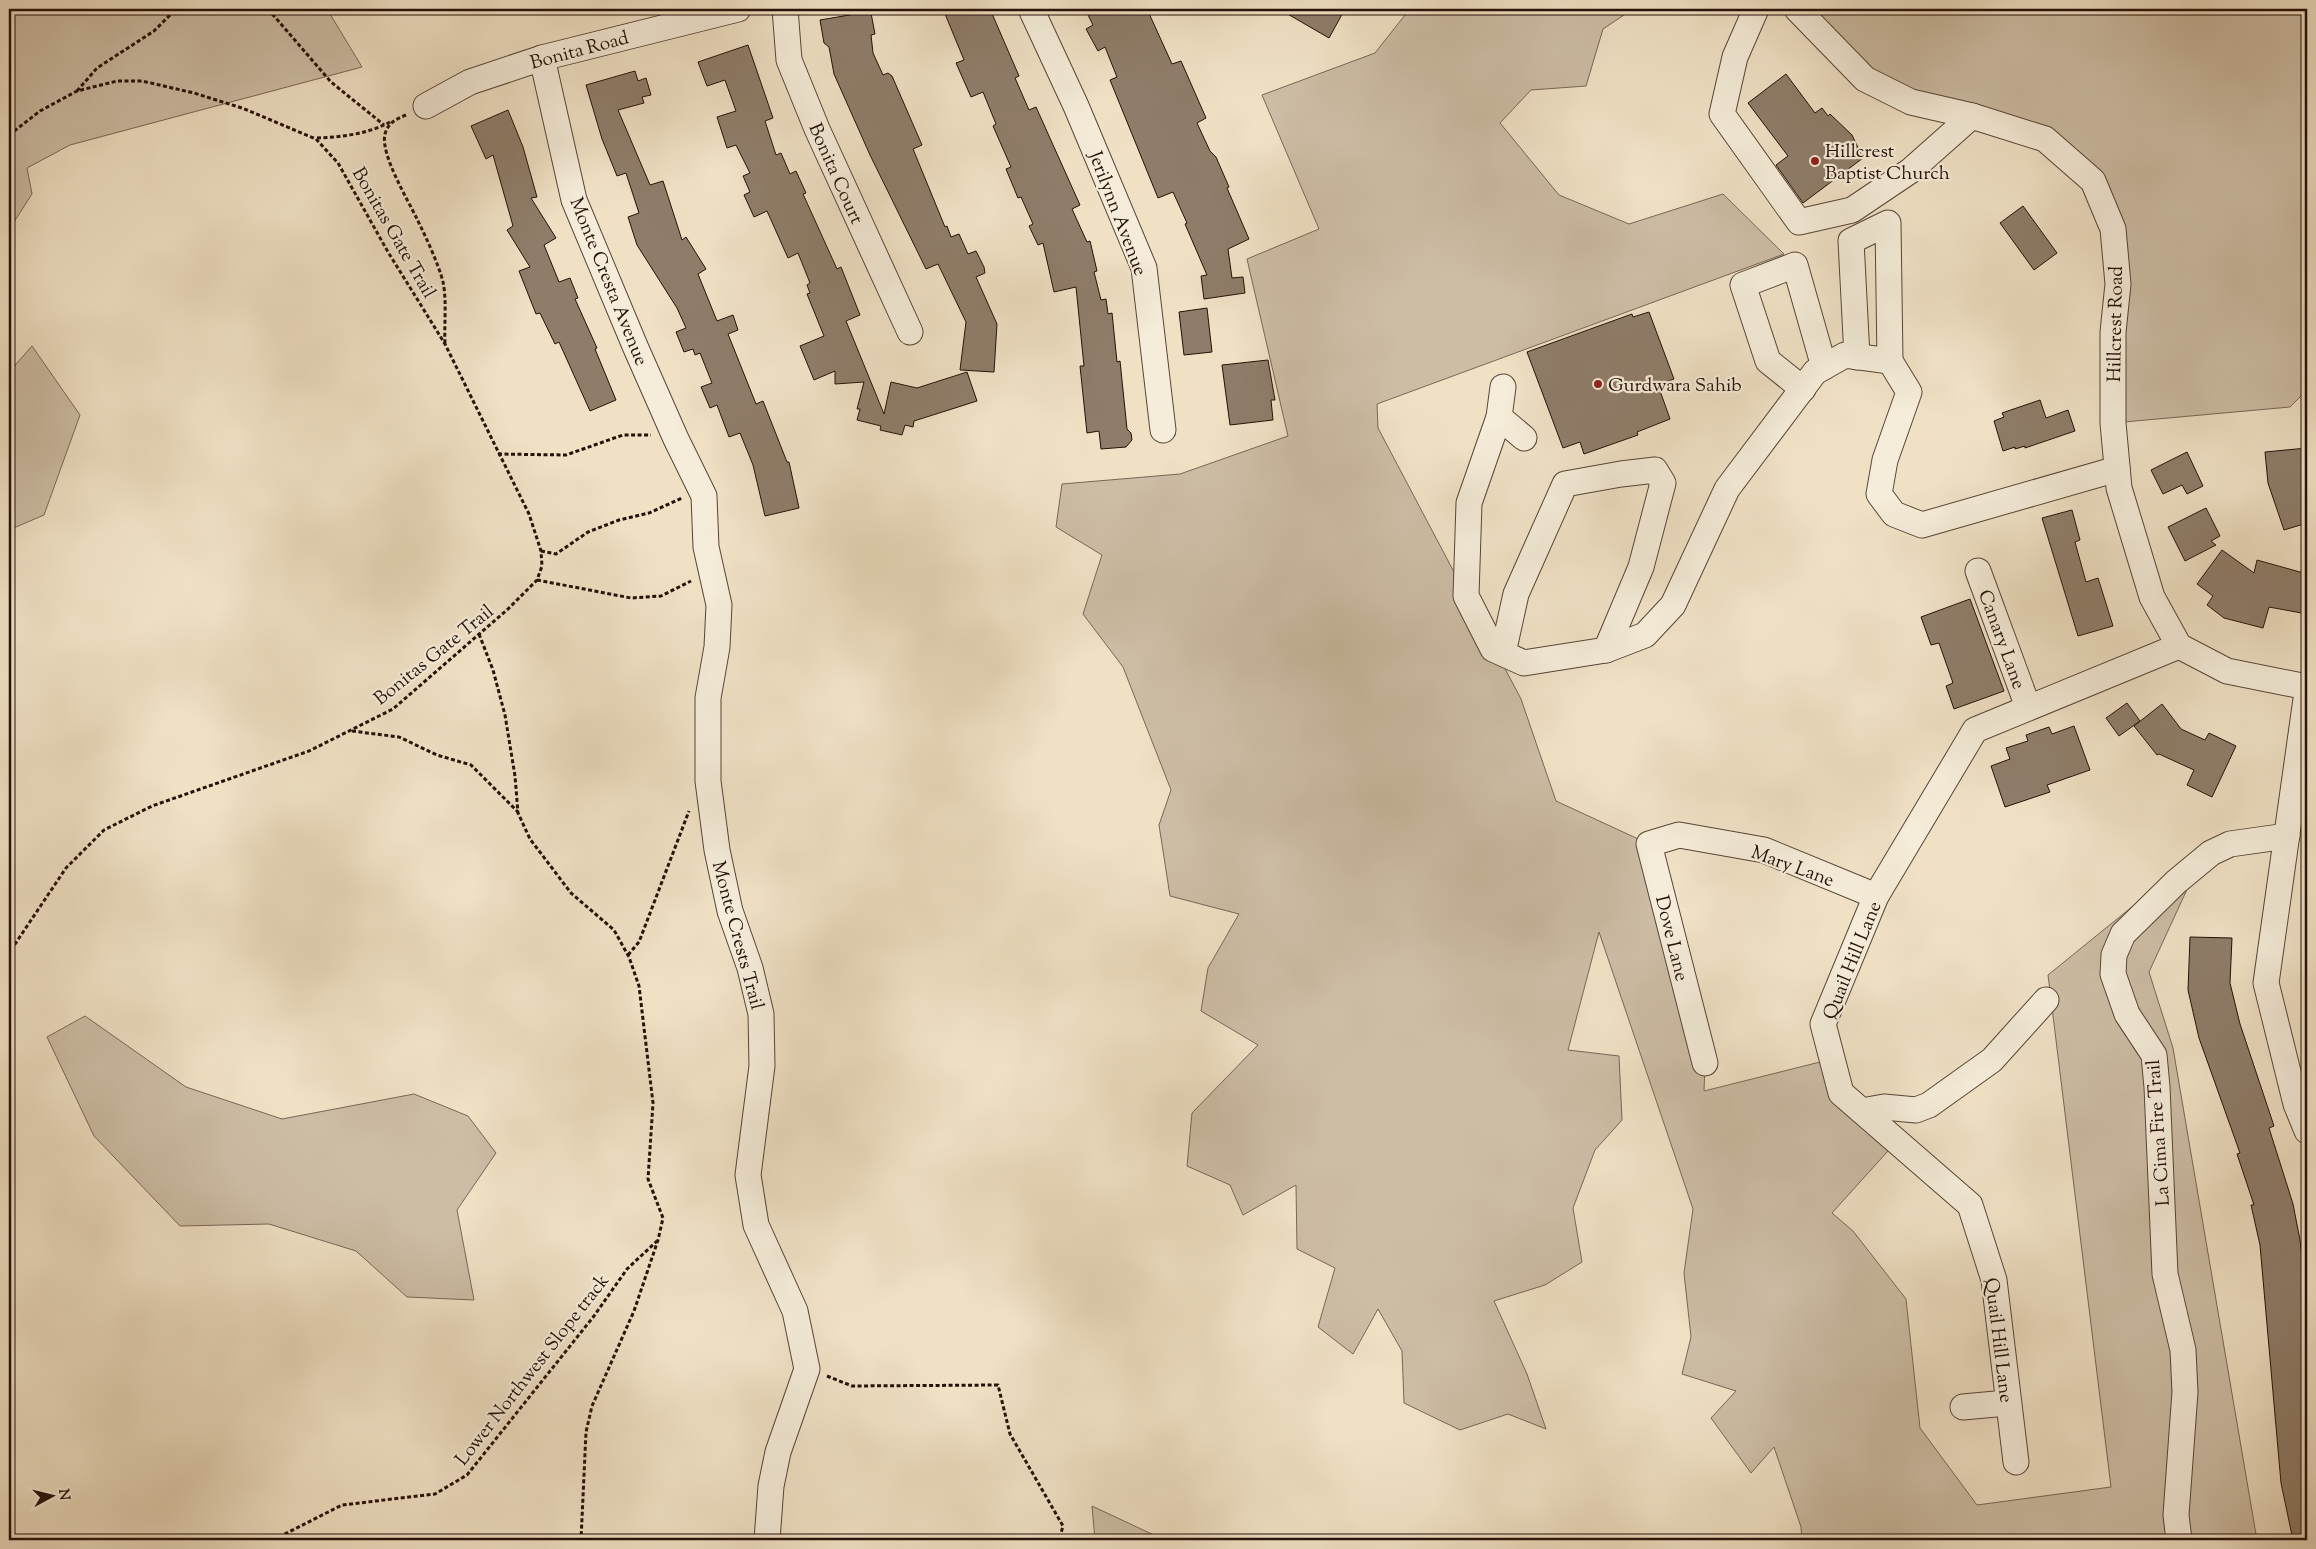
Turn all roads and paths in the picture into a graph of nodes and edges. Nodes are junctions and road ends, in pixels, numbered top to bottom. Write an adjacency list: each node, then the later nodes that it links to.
1 (176, 9): 9 (path)
2 (268, 9): 13 (path)
3 (738, 9): 8 (street, Bonita Road)
4 (785, 9): 16 (street, Bonita Court)
5 (1031, 9): 24 (street, Jerilynn Avenue)
6 (1756, 9): 11 (street)
7 (1797, 9): 11 (street, Hillcrest Road)
8 (542, 58): 10 (street, Bonita Road); 25 (street, Monte Cresta Avenue)
9 (77, 91): 14 (path, Bonitas Gate Trail); 15 (path, Bonitas Gate Trail)
10 (426, 106): 12 (path, Bonitas Gate Trail)
11 (1972, 116): 28 (street, Hillcrest Road)
12 (392, 121): 13 (path, Bonitas Gate Trail); 17 (path, Bonitas Gate Trail)
13 (384, 125): 15 (path, Bonitas Gate Trail)
14 (9, 134)
15 (316, 138): 17 (path, Bonitas Gate Trail)
16 (910, 332)
17 (445, 344): 27 (path, Bonitas Gate Trail)
18 (1857, 357): 19 (street); 19 (street); 20 (street)
19 (1890, 361): 28 (street)
20 (1824, 367): 22 (street); 22 (street)
21 (1503, 387): 23 (street)
22 (1803, 389): 36 (street)
23 (1499, 417): 26 (street); 37 (street)
24 (1163, 430)
25 (674, 434): 27 (path); 29 (street, Monte Cresta Avenue)
26 (1524, 438)
27 (498, 454): 30 (path, Bonitas Gate Trail)
28 (2117, 469): 35 (street, Hillcrest Road)
29 (703, 493): 30 (path); 31 (street, Monte Crests Trail)
30 (541, 551): 33 (path, Bonitas Gate Trail)
31 (712, 567): 33 (path); 42 (street, Monte Crests Trail)
32 (1978, 571): 40 (street, Canary Lane)
33 (537, 580): 34 (path, Bonitas Gate Trail)
34 (479, 634): 41 (path, Bonitas Gate Trail); 43 (path)
35 (2179, 646): 38 (street); 40 (street, Quail Hill Lane)
36 (1606, 650): 37 (street); 37 (street)
37 (1503, 653)
38 (2307, 686)
39 (2307, 692): 45 (street)
40 (2028, 707): 46 (street, Quail Hill Lane)
41 (352, 730): 43 (path); 47 (path, Bonitas Gate Trail)
42 (709, 789): 48 (path); 54 (street, Monte Crests Trail)
43 (518, 813): 48 (path)
44 (1679, 835): 46 (street, Mary Lane); 50 (street, Dove Lane)
45 (2287, 836): 52 (street); 62 (street, La Cima Fire Trail)
46 (1876, 896): 51 (street, Quail Hill Lane)
47 (9, 953)
48 (628, 954): 53 (path)
49 (2046, 1000): 51 (street)
50 (1705, 1063)
51 (1862, 1111): 55 (street, Quail Hill Lane)
52 (2307, 1131)
53 (658, 1240): 58 (path, Lower Northwest Slope track); 59 (path)
54 (807, 1369): 60 (street); 61 (path)
55 (2008, 1403): 56 (street); 57 (street, Quail Hill Lane)
56 (1963, 1407)
57 (2016, 1462)
58 (274, 1540)
59 (580, 1540)
60 (767, 1540)
61 (1059, 1540)
62 (2179, 1540)

